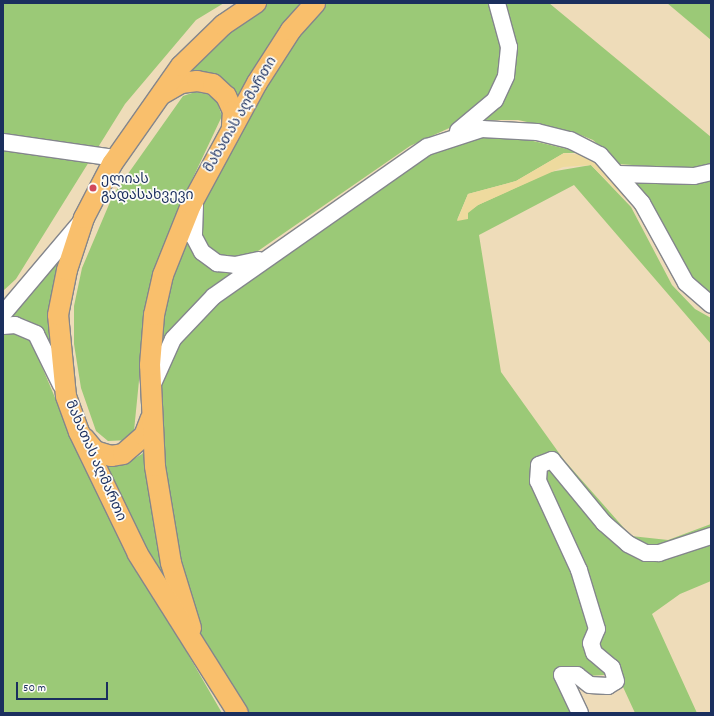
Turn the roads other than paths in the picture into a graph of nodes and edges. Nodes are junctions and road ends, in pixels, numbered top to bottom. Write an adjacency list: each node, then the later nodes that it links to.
1 (256, 3): 4 (main road, მახათას აღმართი)
2 (314, 3): 5 (main road, მახათას აღმართი)
3 (497, 3): 6 (street)
4 (160, 96): 5 (main road); 8 (main road, მახათას აღმართი)
5 (232, 127): 11 (main road, მახათას აღმართი)
6 (449, 138): 10 (street); 13 (street)
7 (3, 142): 8 (street)
8 (116, 158): 12 (main road, მახათას აღმართი)
9 (711, 172): 10 (street)
10 (618, 174): 14 (street)
11 (196, 195): 13 (street); 17 (main road, მახათას აღმართი)
12 (84, 218): 15 (street); 18 (main road, მახათას აღმართი)
13 (263, 259): 17 (street)
14 (711, 304)
15 (3, 314)
16 (3, 326): 18 (street)
17 (151, 389): 19 (main road, მახათას აღმართი)
18 (66, 396): 20 (main road, მახათას აღმართი)
19 (151, 417): 20 (main road); 22 (main road, მახათას აღმართი)
20 (79, 432): 22 (main road, მახათას აღმართი)
21 (711, 536): 24 (street)
22 (199, 655): 23 (main road, მახათას აღმართი)
23 (238, 713)
24 (580, 713)

